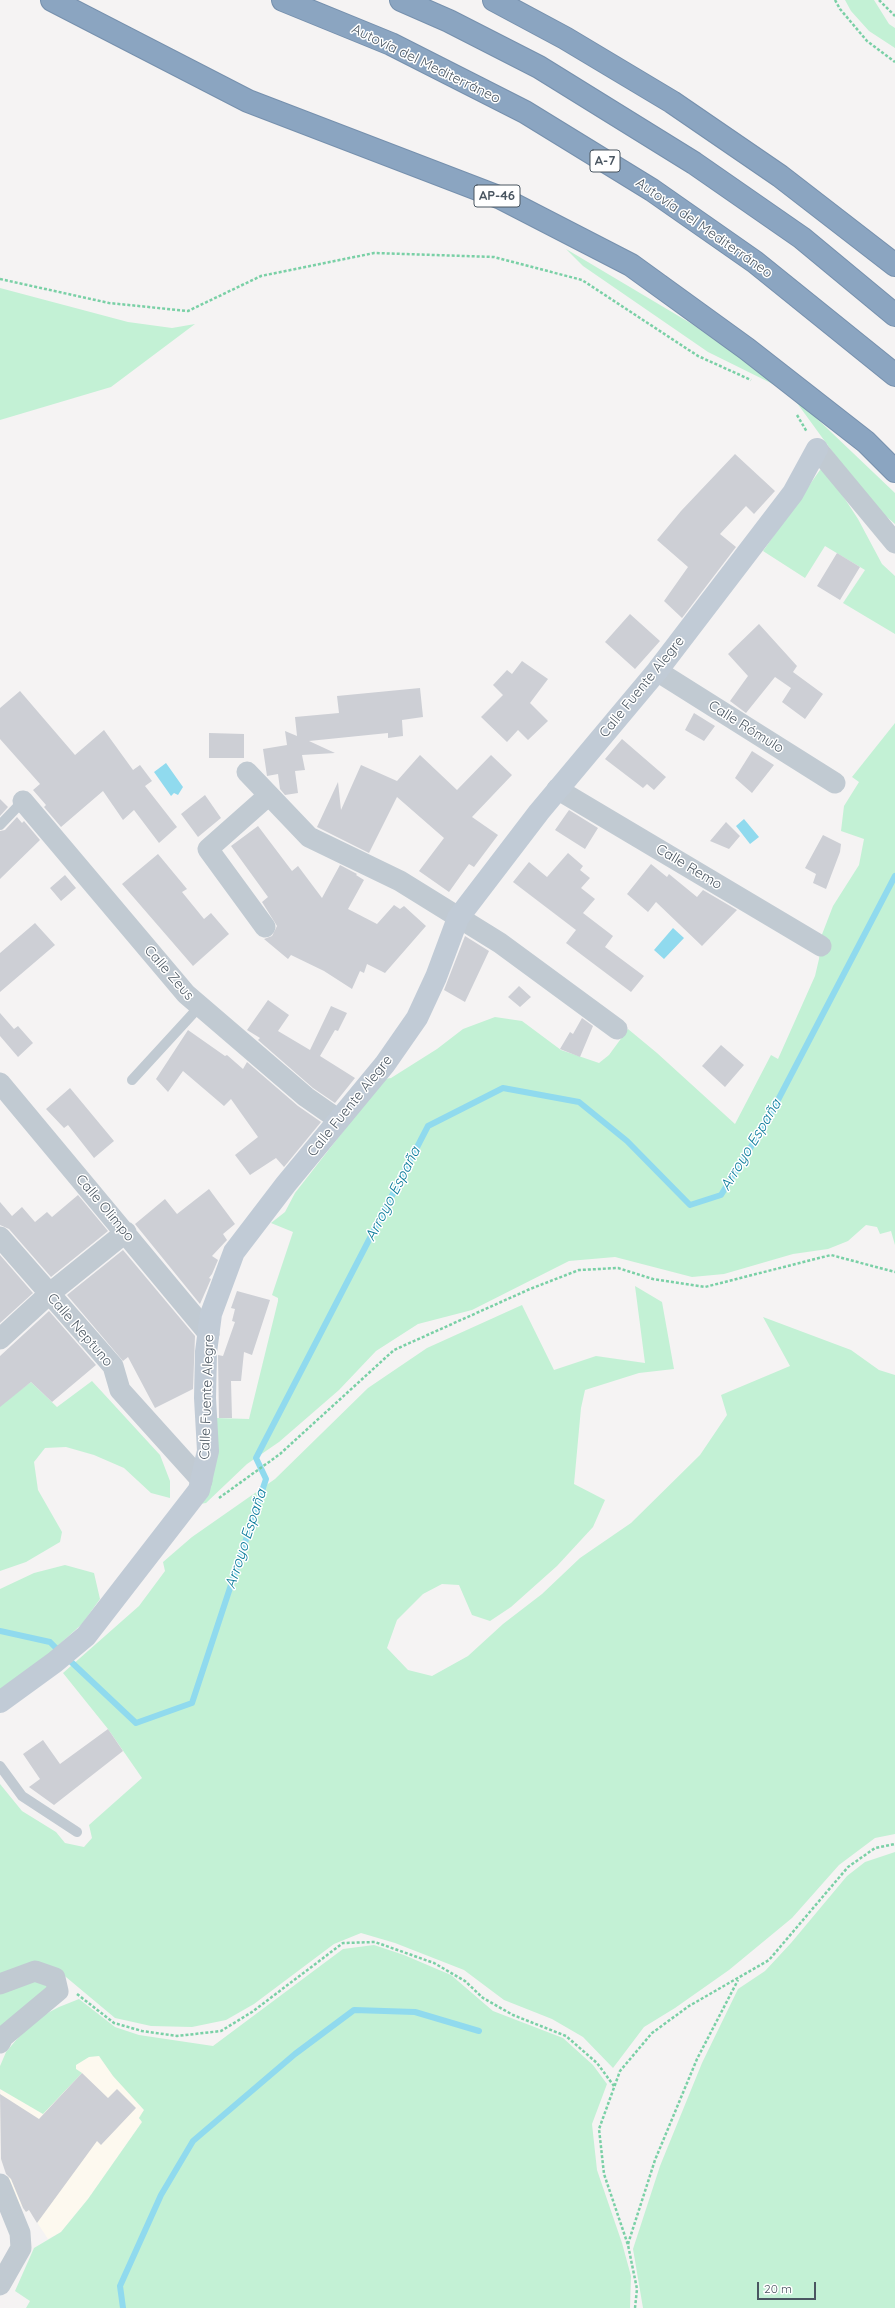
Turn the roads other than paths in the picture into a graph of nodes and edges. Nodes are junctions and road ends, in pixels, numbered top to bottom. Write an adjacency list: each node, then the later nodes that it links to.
1 (52, 0): 9 (highway, AP-46)
2 (283, 0): 7 (highway, Autovía del Mediterráneo / A-7)
3 (401, 0): 6 (highway)
4 (494, 0): 5 (highway)
5 (895, 265)
6 (895, 315)
7 (895, 375)
8 (817, 449): 10 (street); 11 (street, Calle Fuente Alegre)
9 (895, 472)
10 (895, 543)
11 (657, 671): 13 (street, Calle Rómulo); 14 (street, Calle Fuente Alegre)
12 (247, 772): 15 (street)
13 (835, 783)
14 (558, 789): 18 (street, Calle Fuente Alegre); 20 (street, Calle Remo)
15 (269, 795): 18 (street); 19 (street)
16 (23, 801): 17 (lane); 21 (street, Calle Zeus)
17 (0, 825)
18 (458, 918): 22 (street); 25 (street, Calle Fuente Alegre)
19 (265, 927)
20 (820, 946)
21 (199, 1007): 23 (lane); 25 (street, Calle Zeus)
22 (618, 1029)
23 (132, 1080)
24 (0, 1084): 26 (street, Calle Olimpo)
25 (339, 1120): 29 (street, Calle Fuente Alegre)
26 (126, 1232): 28 (street); 29 (street, Calle Olimpo)
27 (0, 1237): 28 (street, Calle Neptuno)
28 (49, 1294): 30 (street); 31 (street, Calle Neptuno)
29 (209, 1334): 31 (street, Calle Fuente Alegre)
30 (0, 1339)
31 (202, 1481): 32 (street, Calle Fuente Alegre)
32 (0, 1702)
33 (0, 1766): 34 (lane)
34 (77, 1832)
35 (0, 1984): 36 (street)
36 (0, 2043)
37 (0, 2184): 38 (street)
38 (0, 2285)

